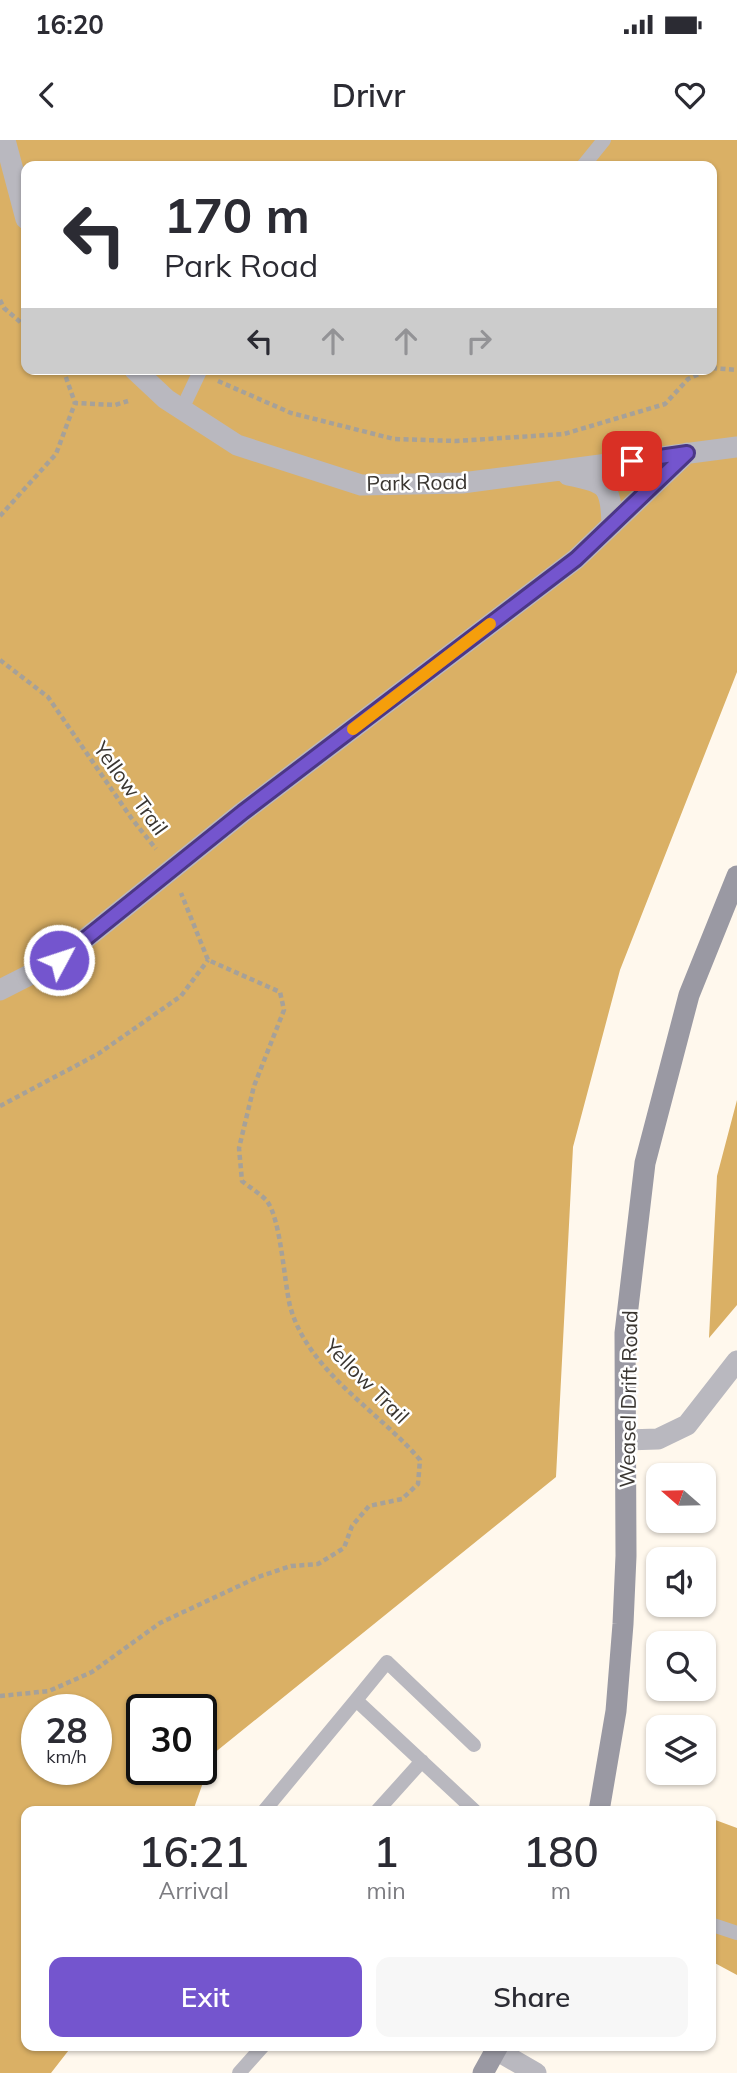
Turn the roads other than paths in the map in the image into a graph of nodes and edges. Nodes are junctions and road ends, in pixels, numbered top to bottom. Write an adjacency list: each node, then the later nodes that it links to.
1 (5, 140): 4 (street)
2 (604, 140): 3 (lane)
3 (587, 161)
4 (21, 200)
5 (140, 375): 7 (street, Park Road)
6 (198, 375): 7 (lane)
7 (182, 410): 10 (street, Park Road)
8 (737, 447): 9 (street, Park Road)
9 (687, 453): 10 (street, Park Road); 11 (street)
10 (550, 471): 11 (street)
11 (612, 525): 13 (street)
12 (737, 876): 15 (street, Weasel Drift Road)
13 (0, 990)
14 (737, 1361): 15 (street)
15 (626, 1440): 22 (street, Weasel Drift Road)
16 (356, 1700): 17 (lane); 18 (lane); 19 (lane)
17 (474, 1745)
18 (422, 1761): 20 (lane); 21 (lane)
19 (268, 1806)
20 (382, 1806)
21 (470, 1806)
22 (600, 1806)
23 (716, 1926): 24 (lane)
24 (737, 1933)
25 (259, 2051): 28 (lane)
26 (495, 2051): 29 (street)
27 (502, 2051): 30 (street)
28 (239, 2073)
29 (483, 2073)
30 (537, 2073)

